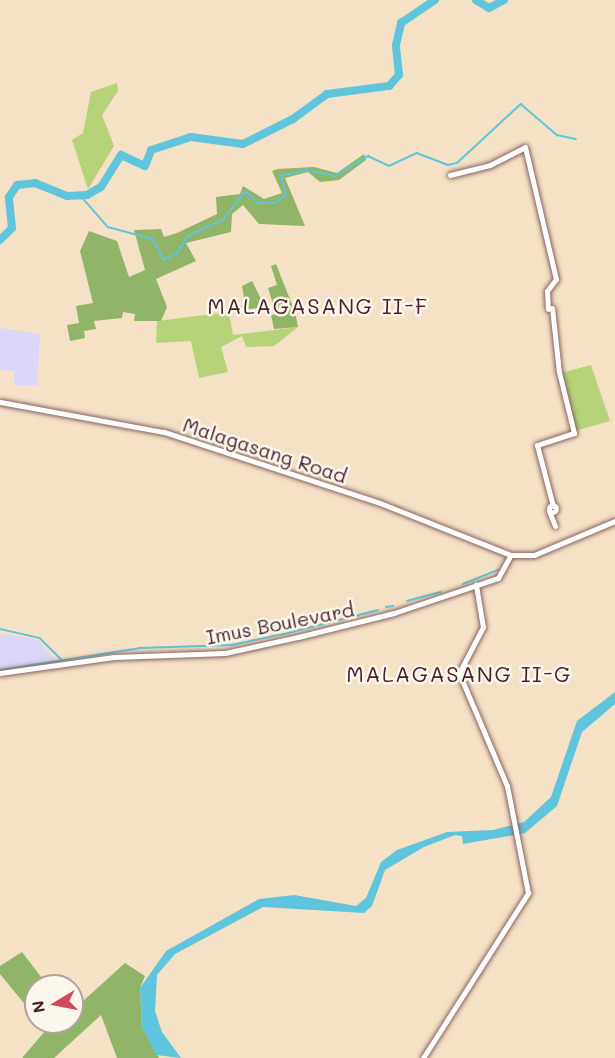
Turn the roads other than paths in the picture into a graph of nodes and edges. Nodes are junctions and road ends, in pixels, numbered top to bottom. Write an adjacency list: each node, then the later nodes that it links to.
1 (450, 175): 3 (main road)
2 (0, 402): 5 (main road, Malagasang Road)
3 (552, 510)
4 (615, 521): 5 (main road)
5 (511, 555): 6 (main road, Imus Boulevard)
6 (476, 585): 7 (main road, Imus Boulevard); 8 (main road)
7 (0, 673)
8 (423, 1058)

